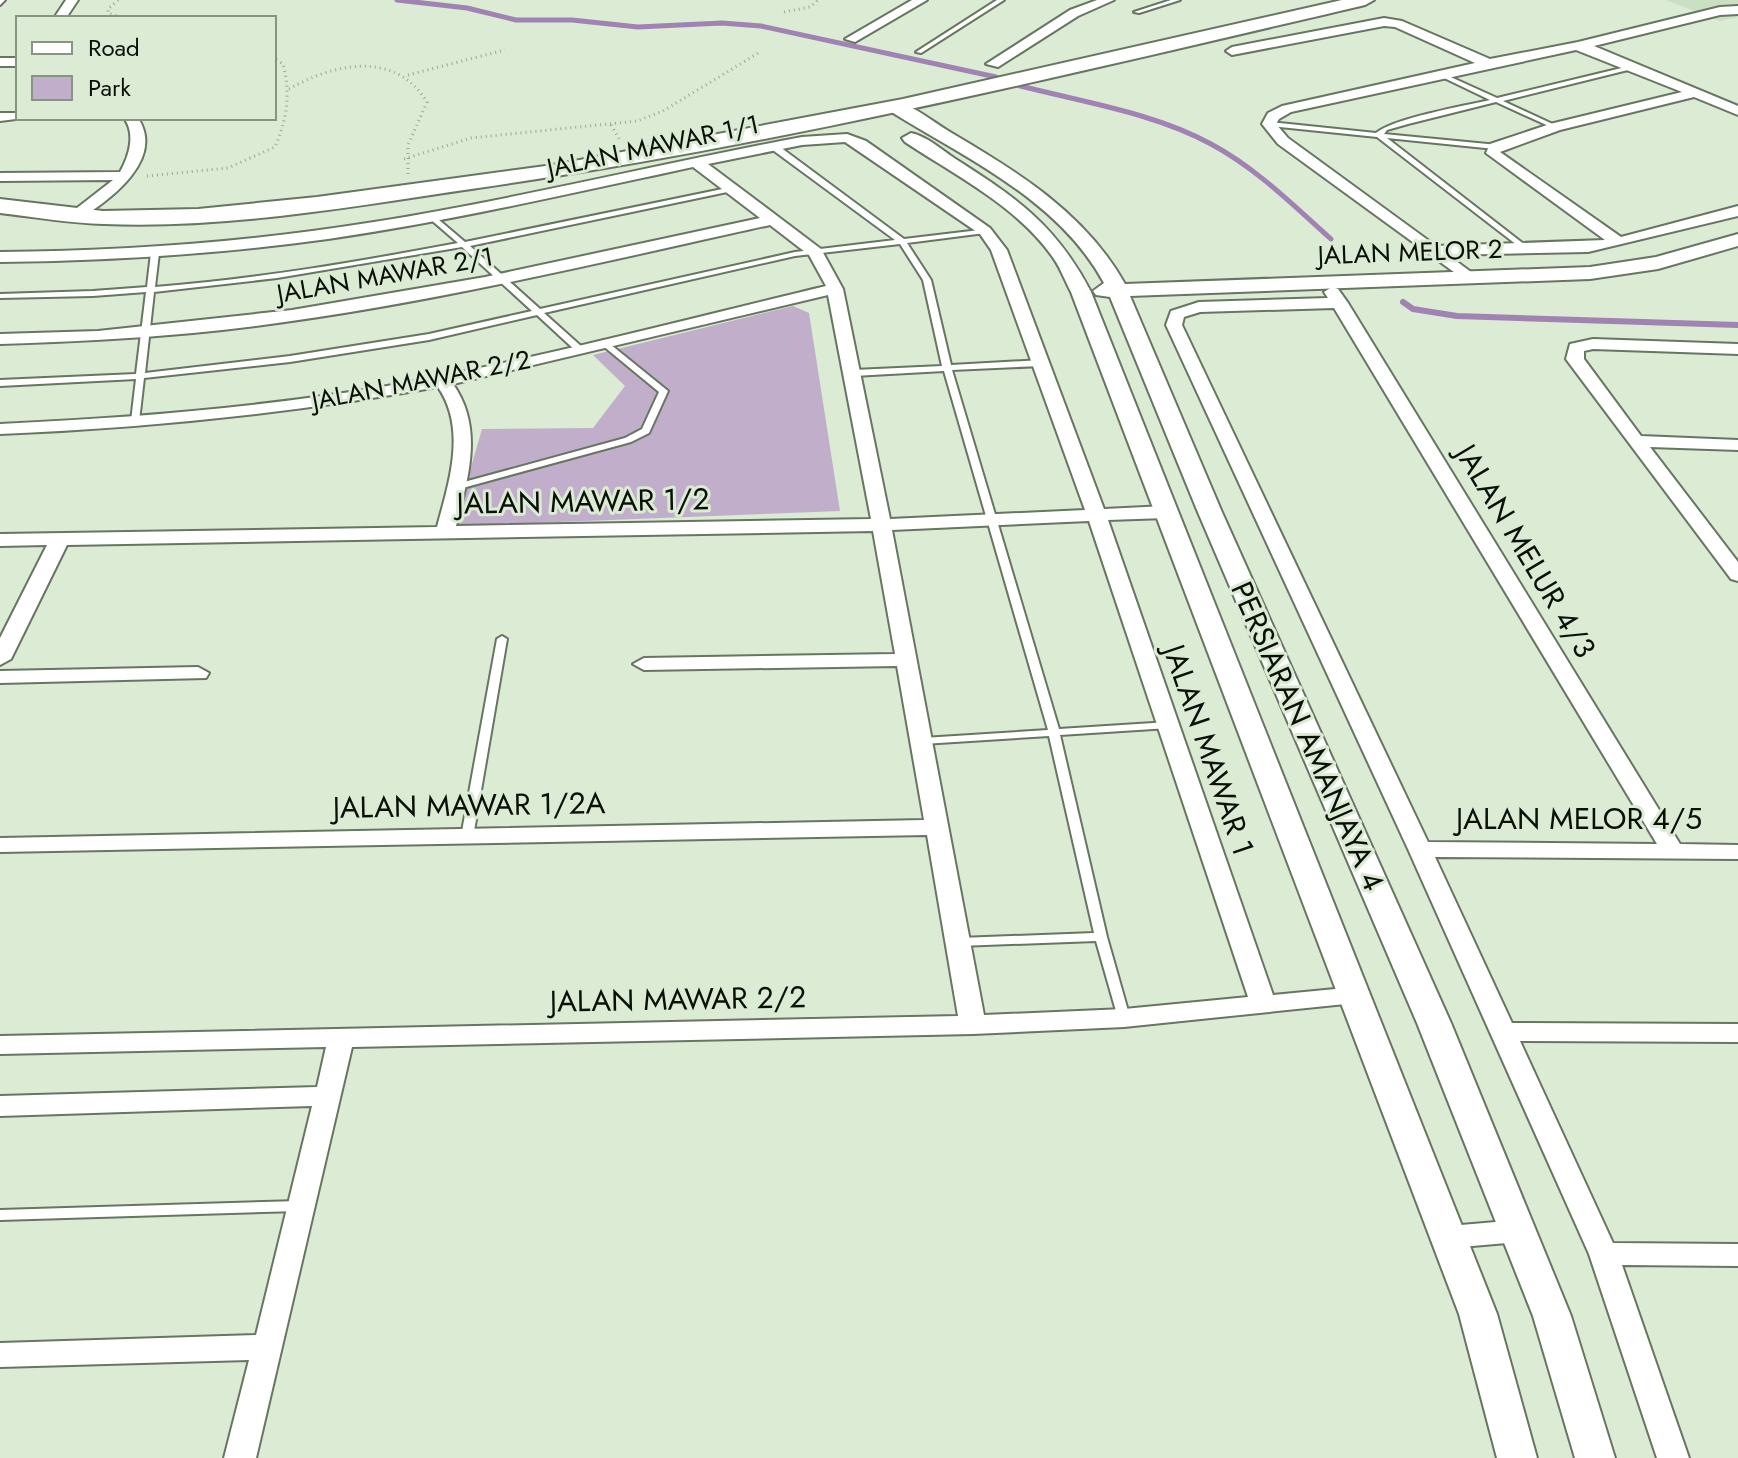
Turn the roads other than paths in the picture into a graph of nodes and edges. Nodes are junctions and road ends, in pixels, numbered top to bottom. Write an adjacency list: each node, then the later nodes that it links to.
1 (921, 0): 12 (street)
2 (1001, 0): 15 (lane)
3 (1108, 0): 17 (street)
4 (1153, 0): 7 (lane)
5 (1177, 0): 7 (lane)
6 (1365, 0): 22 (main road)
7 (1164, 4): 11 (lane)
8 (1697, 4): 10 (street)
9 (1738, 10): 10 (street)
10 (1720, 11): 13 (street)
11 (1137, 12)
12 (851, 39)
13 (1576, 46): 16 (street); 18 (street)
14 (1232, 51): 16 (street)
15 (919, 52)
16 (1487, 63): 19 (street)
17 (993, 64)
18 (1634, 67): 20 (street); 21 (lane)
19 (1442, 75): 21 (lane); 25 (street)
20 (1696, 93): 23 (street); 26 (street)
21 (1498, 100): 26 (lane); 27 (lane)
22 (884, 109): 36 (main road); 54 (street, PERSIARAN AMANJAYA 4); 55 (street, PERSIARAN AMANJAYA 4)
23 (1738, 111)
24 (132, 120): 31 (street)
25 (1269, 124): 27 (lane); 45 (street)
26 (1555, 127): 29 (street)
27 (1379, 134): 29 (lane); 44 (lane)
28 (773, 146): 30 (street, JALAN MAWAR 1/1); 39 (street, JALAN MAWAR 1/1); 41 (lane)
29 (1495, 147): 42 (street)
30 (696, 162): 33 (street); 37 (street, JALAN MAWAR 1/1)
31 (126, 176): 32 (street); 36 (street)
32 (0, 177)
33 (732, 189): 38 (street); 43 (lane)
34 (0, 206): 36 (main road)
35 (1738, 211): 42 (street)
36 (76, 215)
37 (432, 216): 43 (lane); 47 (street, JALAN MAWAR 1/1)
38 (772, 220): 46 (street); 50 (street, JALAN MAWAR 2/1)
39 (985, 231): 41 (lane); 64 (street, JALAN MAWAR 1/1)
40 (1738, 240): 49 (street, JALAN MELOR 2)
41 (902, 241): 46 (lane); 65 (lane)
42 (1619, 242): 44 (street)
43 (464, 246): 50 (lane); 53 (lane)
44 (1526, 250): 45 (street)
45 (1432, 251): 49 (street)
46 (815, 252): 52 (street); 58 (lane)
47 (155, 253): 48 (street, JALAN MAWAR 1/1); 53 (lane)
48 (0, 257)
49 (1469, 278): 51 (street, JALAN MELOR 2)
50 (501, 280): 58 (lane); 59 (street, JALAN MAWAR 2/1)
51 (1326, 283): 54 (street, JALAN MELOR 2); 57 (street, JALAN MELUR 4/3)
52 (835, 289): 61 (street, JALAN MAWAR 2/2); 66 (street)
53 (149, 291): 56 (lane); 59 (lane)
54 (1118, 291): 55 (street, JALAN MELOR 2); 112 (street, PERSIARAN AMANJAYA 4)
55 (1081, 292): 75 (street, PERSIARAN AMANJAYA 4)
56 (0, 296)
57 (1340, 303): 95 (street); 96 (street, JALAN MELUR 4/3)
58 (538, 313): 62 (lane); 67 (lane)
59 (146, 334): 60 (street, JALAN MAWAR 2/1); 67 (lane)
60 (0, 339)
61 (605, 343): 62 (street, JALAN MAWAR 2/2); 74 (lane)
62 (579, 349): 68 (street, JALAN MAWAR 2/2)
63 (1738, 349): 72 (street)
64 (1041, 363): 65 (lane); 76 (street, JALAN MAWAR 1/1)
65 (947, 368): 66 (lane); 77 (lane)
66 (854, 373): 78 (street)
67 (140, 376): 69 (lane); 70 (lane)
68 (442, 380): 70 (street, JALAN MAWAR 2/2); 74 (street)
69 (0, 383)
70 (135, 421): 71 (street, JALAN MAWAR 2/2)
71 (0, 429)
72 (1636, 441): 73 (street); 82 (street)
73 (1738, 445)
74 (456, 487): 79 (street)
75 (1166, 512): 76 (street, JALAN MAWAR 1/2); 100 (street, PERSIARAN AMANJAYA 4)
76 (1097, 516): 77 (street, JALAN MAWAR 1/2); 89 (street, JALAN MAWAR 1)
77 (994, 522): 78 (street, JALAN MAWAR 1/2); 90 (lane)
78 (881, 525): 79 (street, JALAN MAWAR 1/2); 85 (street)
79 (445, 533): 80 (street, JALAN MAWAR 1/2)
80 (60, 539): 81 (street, JALAN MAWAR 1/2); 84 (street)
81 (0, 540)
82 (1738, 575)
83 (502, 639): 93 (lane)
84 (0, 659)
85 (907, 660): 86 (street); 91 (street)
86 (644, 664)
87 (198, 673): 88 (street)
88 (0, 677)
89 (1169, 725): 90 (lane); 101 (street, JALAN MAWAR 1)
90 (1054, 732): 91 (lane); 98 (lane)
91 (923, 741): 92 (street)
92 (939, 827): 93 (street, JALAN MAWAR 1/2A); 99 (street)
93 (467, 837): 94 (street, JALAN MAWAR 1/2A)
94 (0, 845)
95 (1420, 849): 96 (street, JALAN MELOR 4/5); 104 (street)
96 (1673, 851): 97 (street, JALAN MELOR 4/5)
97 (1738, 852)
98 (1101, 937): 99 (lane); 102 (lane)
99 (959, 942): 103 (street)
100 (1356, 996): 101 (street, JALAN MAWAR 2/2); 113 (street, PERSIARAN AMANJAYA 4)
101 (1263, 1003): 102 (street, JALAN MAWAR 2/2)
102 (1124, 1018): 103 (street, JALAN MAWAR 2/2)
103 (973, 1025): 106 (street, JALAN MAWAR 2/2)
104 (1504, 1032): 105 (street); 114 (street)
105 (1738, 1033)
106 (341, 1038): 107 (street, JALAN MAWAR 2/2); 108 (street)
107 (0, 1045)
108 (328, 1096): 109 (street); 110 (street)
109 (0, 1106)
110 (303, 1206): 111 (lane); 116 (street)
111 (0, 1215)
112 (1519, 1231): 113 (street); 120 (street, PERSIARAN AMANJAYA 4)
113 (1449, 1237): 119 (street, PERSIARAN AMANJAYA 4)
114 (1604, 1254): 115 (street); 121 (street)
115 (1738, 1255)
116 (267, 1347): 117 (street); 118 (street)
117 (0, 1355)
118 (240, 1458)
119 (1517, 1458)
120 (1595, 1458)
121 (1673, 1458)

